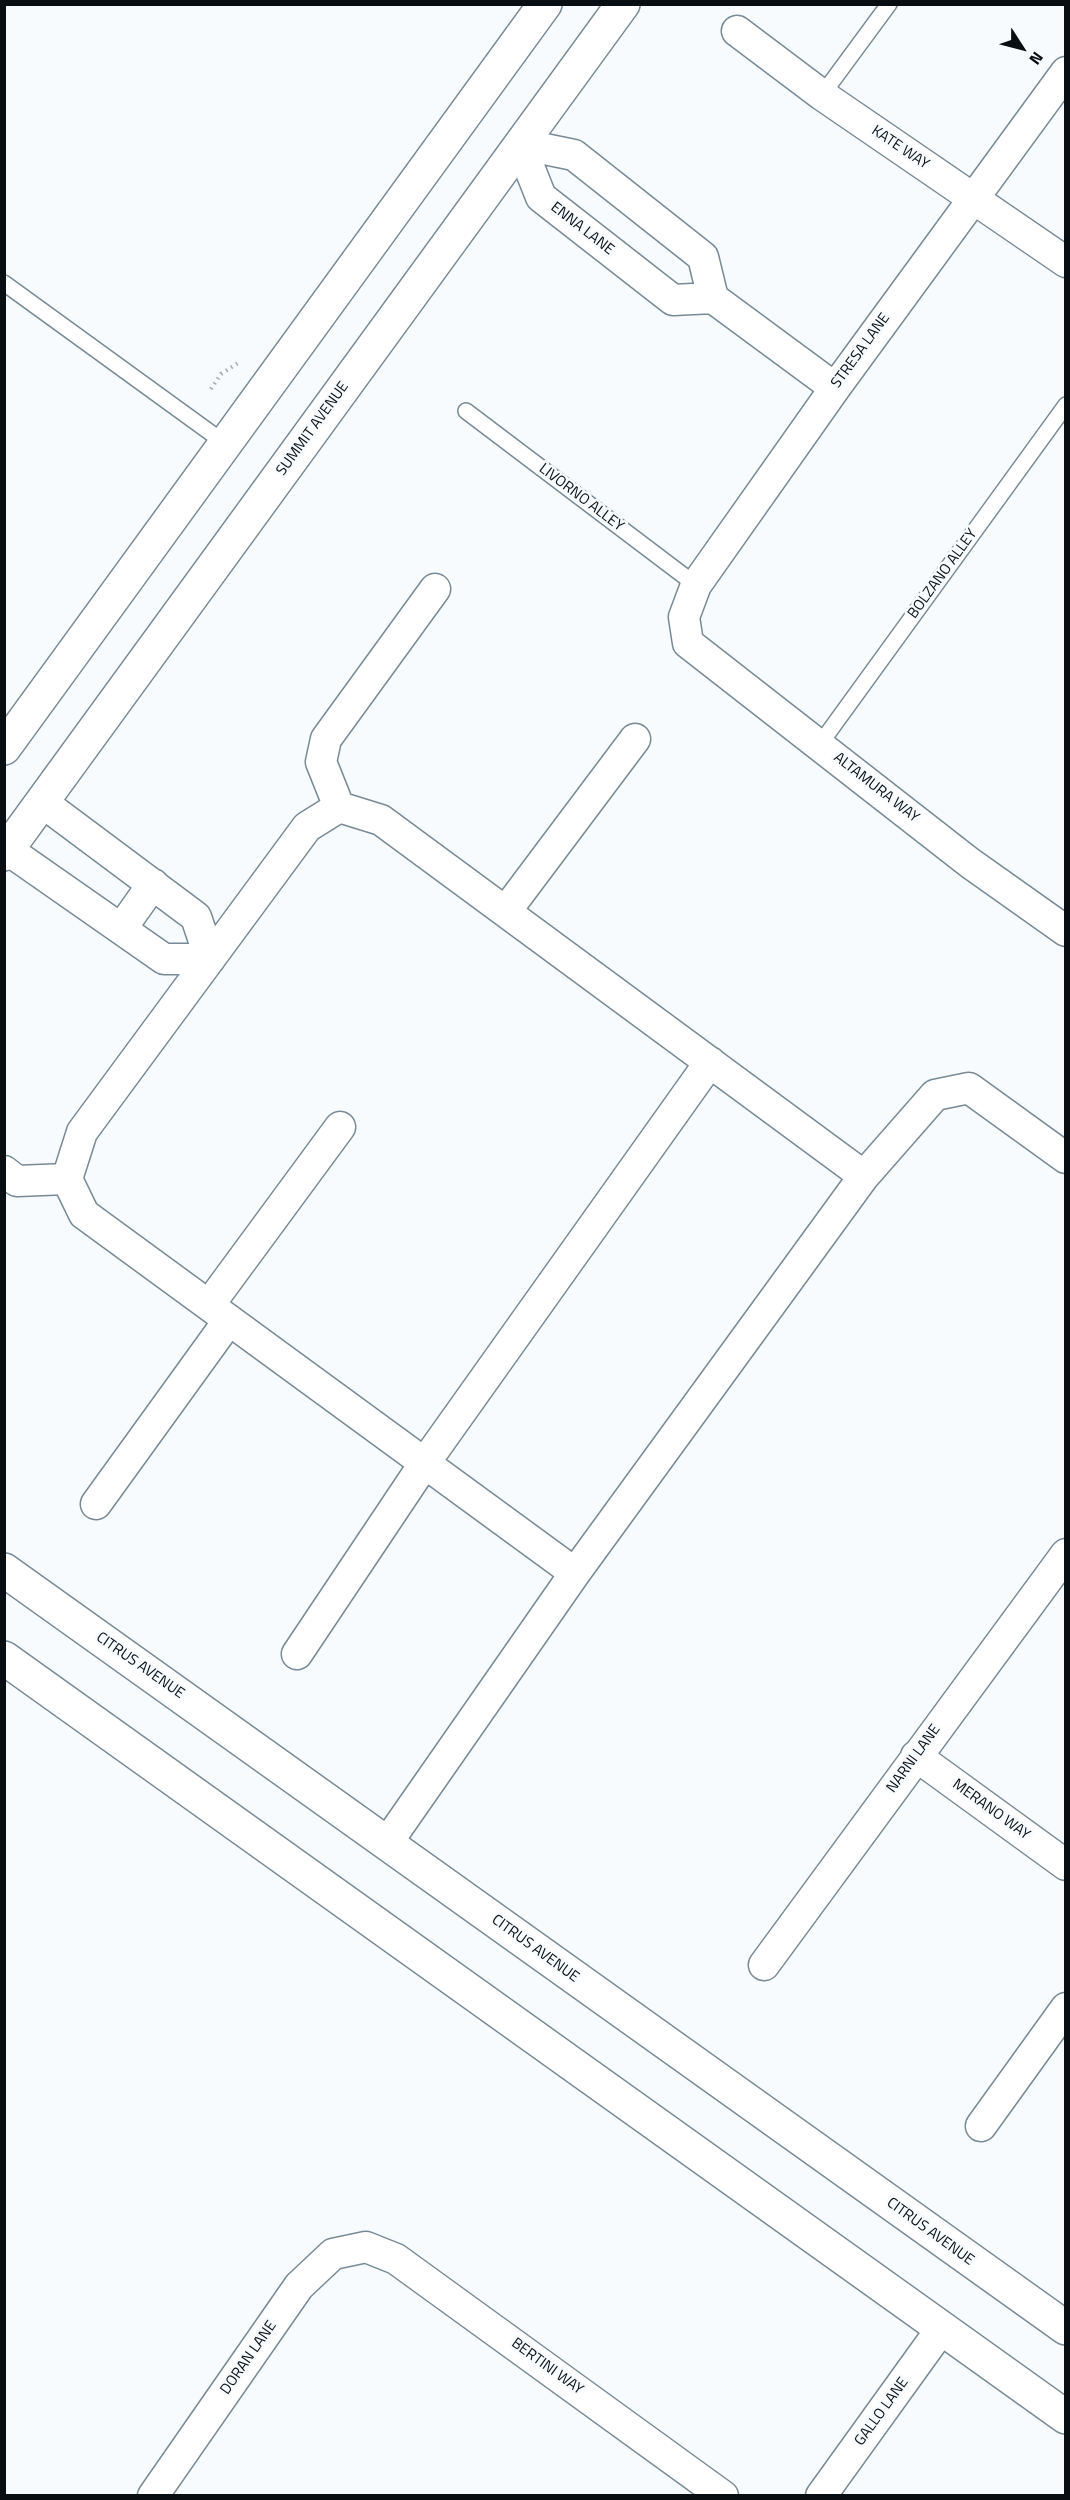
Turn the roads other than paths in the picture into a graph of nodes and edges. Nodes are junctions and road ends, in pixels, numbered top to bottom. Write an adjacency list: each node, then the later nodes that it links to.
1 (545, 4): 15 (main road)
2 (623, 4): 7 (main road, SUMMIT AVENUE)
3 (889, 4): 6 (lane)
4 (736, 31): 6 (street, KATE WAY)
5 (1065, 72): 8 (street, STRESA LANE)
6 (822, 95): 8 (street, KATE WAY)
7 (520, 144): 11 (street); 11 (street, ENNA LANE); 22 (main road, SUMMIT AVENUE)
8 (973, 197): 9 (street, KATE WAY); 12 (street, STRESA LANE)
9 (1065, 262)
10 (4, 283): 15 (lane)
11 (713, 298): 12 (street)
12 (835, 388): 16 (street, STRESA LANE)
13 (1065, 405): 20 (lane, BOLZANO ALLEY)
14 (466, 411): 16 (lane, LIVORNO ALLEY)
15 (226, 444): 21 (main road)
16 (696, 585): 18 (street, STRESA LANE)
17 (435, 589): 23 (street)
18 (688, 643): 20 (street, ALTAMURA WAY)
19 (636, 739): 26 (street)
20 (820, 744): 28 (street, ALTAMURA WAY)
21 (4, 748)
22 (42, 802): 24 (main road, SUMMIT AVENUE); 25 (street)
23 (339, 807): 26 (street); 29 (street)
24 (6, 852): 27 (street)
25 (153, 884): 27 (street); 29 (street)
26 (506, 911): 30 (street)
27 (121, 928): 29 (street)
28 (1065, 931)
29 (210, 959): 34 (street)
30 (710, 1062): 33 (street); 37 (street)
31 (340, 1127): 36 (street)
32 (1065, 1158): 33 (street)
33 (864, 1176): 41 (street)
34 (67, 1179): 35 (street); 36 (street)
35 (9, 1183)
36 (219, 1313): 37 (street); 38 (street)
37 (424, 1464): 41 (street); 42 (street)
38 (96, 1504)
39 (1065, 1554): 44 (street, NARNI LANE)
40 (4, 1570): 45 (main road, CITRUS AVENUE)
41 (575, 1573): 45 (street)
42 (297, 1654)
43 (4, 1658): 52 (main road)
44 (916, 1756): 46 (street, MERANO WAY); 47 (street, NARNI LANE)
45 (387, 1843): 51 (main road, CITRUS AVENUE)
46 (1065, 1865)
47 (764, 1965)
48 (1065, 2008): 49 (street)
49 (981, 2126)
50 (366, 2247): 54 (street, DORAN LANE); 55 (street, BERTINI WAY)
51 (1063, 2322)
52 (942, 2328): 53 (main road); 56 (street, GALLO LANE)
53 (1065, 2417)
54 (153, 2496)
55 (723, 2496)
56 (821, 2496)

